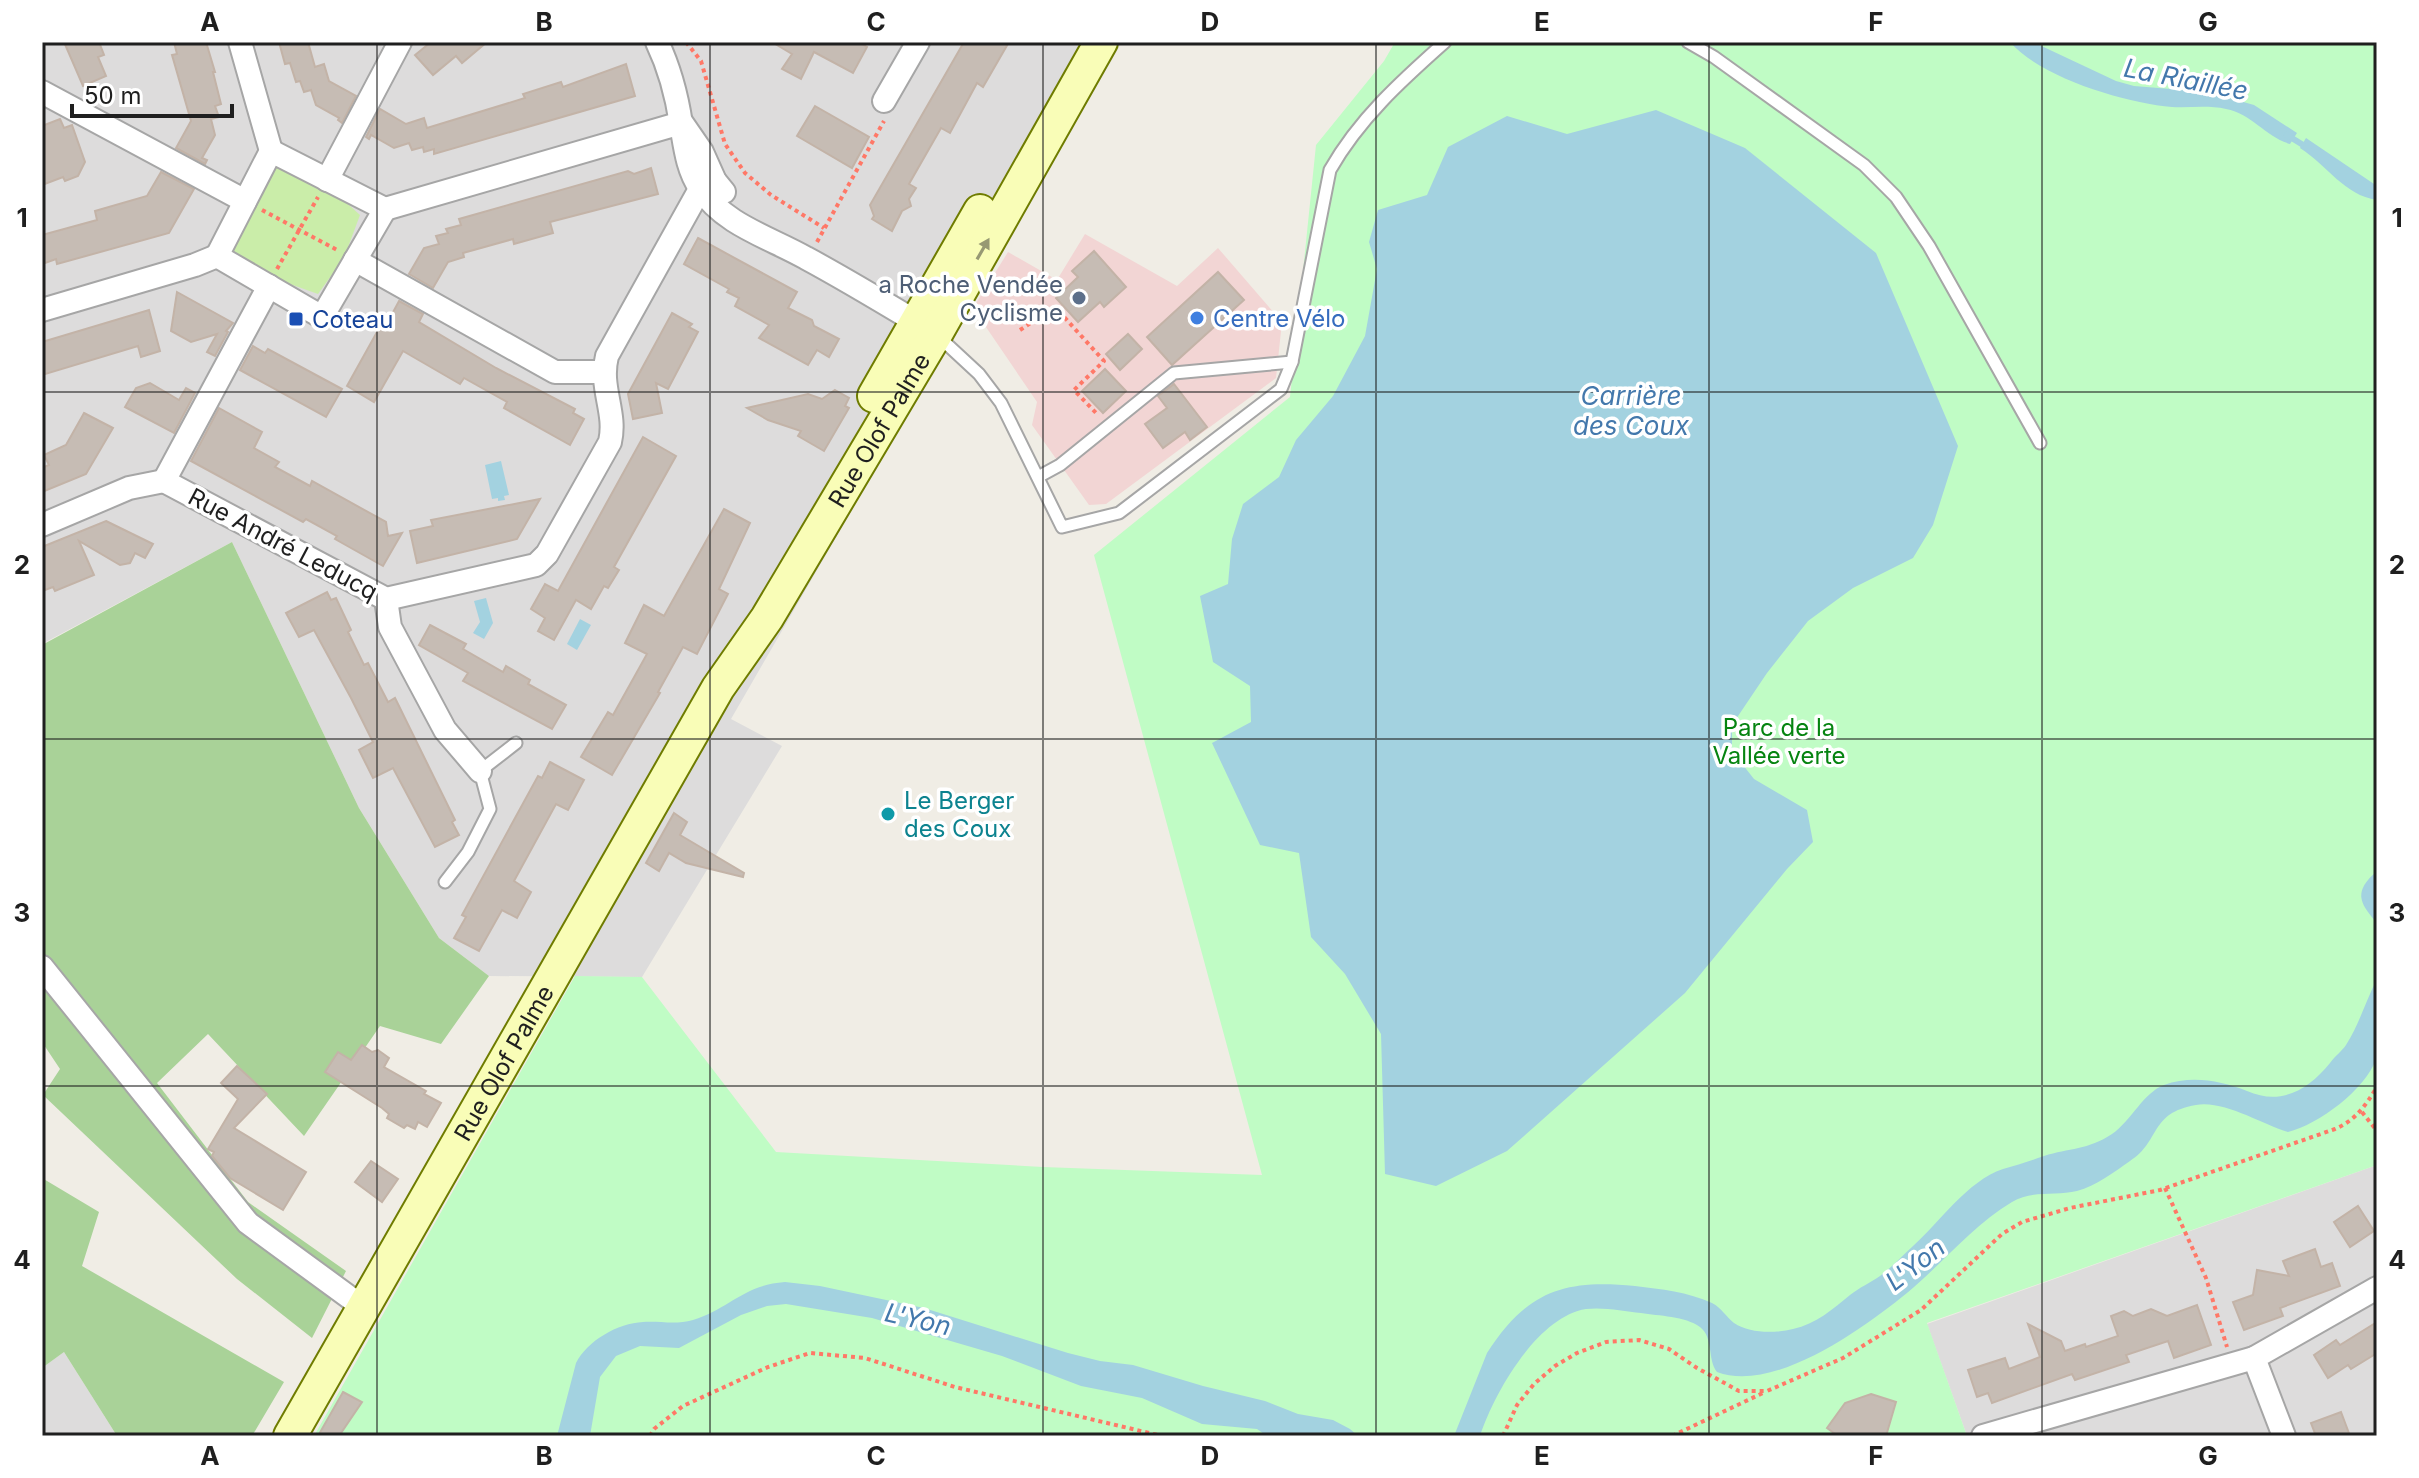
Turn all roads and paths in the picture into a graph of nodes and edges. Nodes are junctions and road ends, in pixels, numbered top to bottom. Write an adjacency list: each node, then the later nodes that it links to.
1 (240, 42): 13 (street)
2 (400, 42): 14 (street)
3 (657, 42): 12 (street)
4 (686, 42): 18 (path)
5 (918, 42): 11 (street)
6 (1078, 42): 25 (main road, Rue Olof Palme)
7 (1101, 42): 25 (main road, Rue Olof Palme, one-way to 7)
8 (1445, 42): 27 (lane)
9 (1688, 42): 30 (lane)
10 (42, 92): 16 (street)
11 (884, 101): 18 (path)
12 (681, 123): 15 (street); 17 (street)
13 (271, 151): 14 (street); 16 (street)
14 (327, 180): 17 (street); 19 (path)
15 (708, 185): 21 (street); 28 (street)
16 (245, 201): 19 (path); 20 (street)
17 (385, 209): 22 (street)
18 (824, 228): 21 (path)
19 (299, 230): 22 (path); 23 (path)
20 (217, 256): 23 (street); 24 (street)
21 (808, 258): 25 (street)
22 (355, 260): 23 (street); 28 (street)
23 (269, 286): 32 (street)
24 (42, 310)
25 (926, 328): 31 (lane); 44 (main road, Rue Olof Palme)
26 (1020, 330): 29 (path)
27 (1292, 362): 29 (lane); 31 (lane)
28 (603, 372): 34 (street, Rue André Leducq)
29 (1108, 426): 31 (lane)
30 (2040, 443)
31 (1038, 477)
32 (164, 481): 33 (street); 34 (street, Rue André Leducq)
33 (42, 525)
34 (386, 599): 36 (street)
35 (516, 743): 36 (lane)
36 (480, 771): 37 (lane)
37 (445, 882)
38 (42, 967): 44 (street)
39 (2377, 1087): 40 (path)
40 (2362, 1112): 41 (path); 42 (path)
41 (2377, 1131)
42 (2165, 1188): 46 (path); 47 (path)
43 (2377, 1288): 45 (street)
44 (364, 1308): 48 (main road, Rue Olof Palme)
45 (2254, 1358): 46 (street); 54 (street)
46 (2232, 1364): 53 (street)
47 (1767, 1391): 51 (path); 52 (path)
48 (290, 1436)
49 (650, 1436): 50 (path)
50 (1162, 1436)
51 (1503, 1436)
52 (1672, 1436)
53 (1983, 1436)
54 (2284, 1436)

